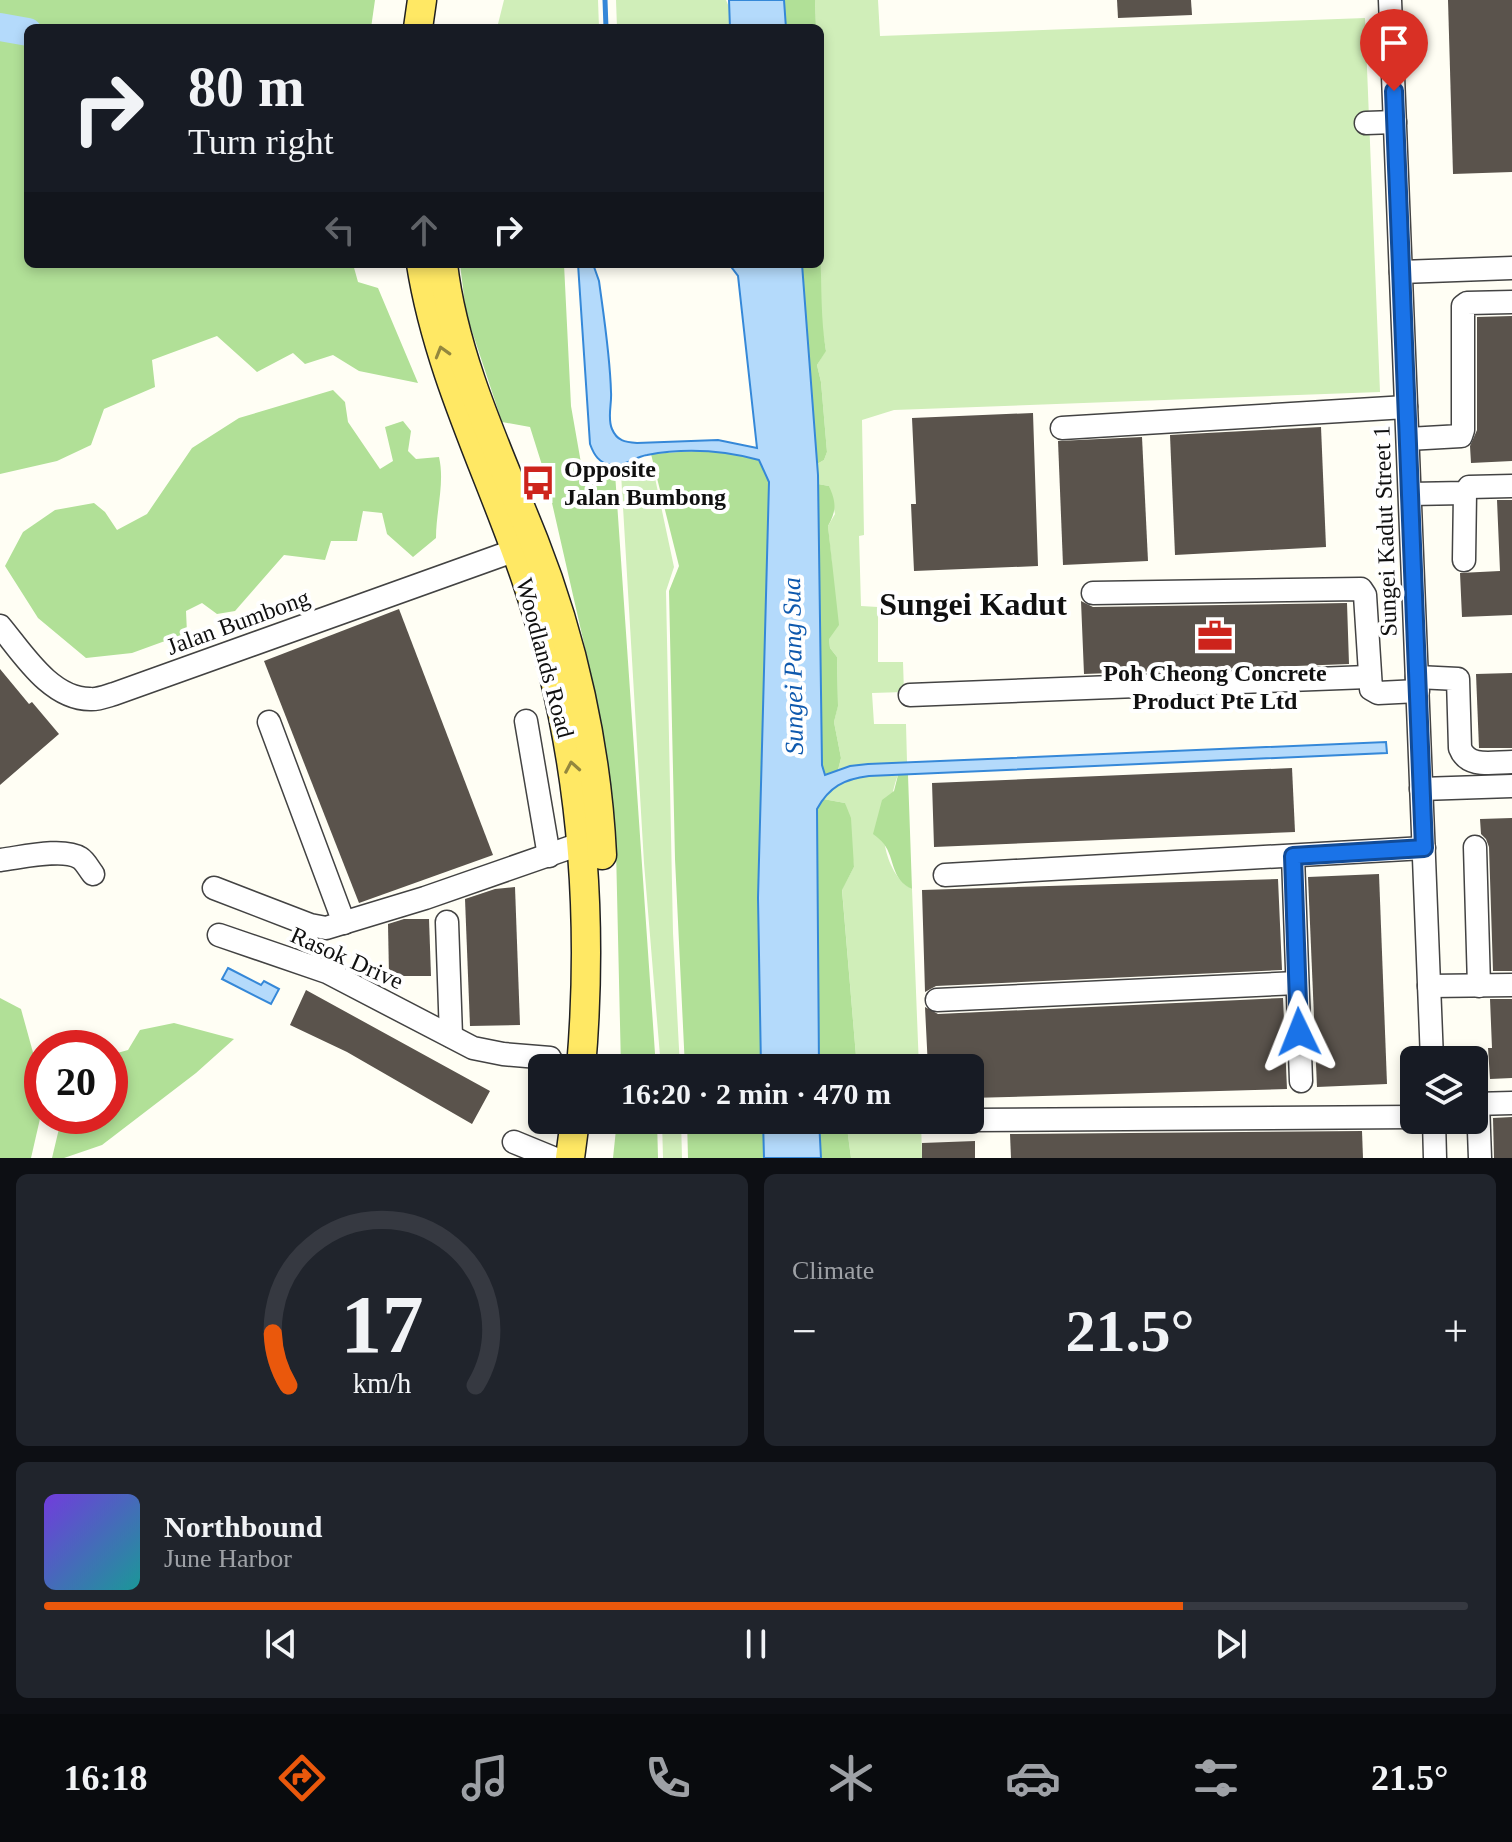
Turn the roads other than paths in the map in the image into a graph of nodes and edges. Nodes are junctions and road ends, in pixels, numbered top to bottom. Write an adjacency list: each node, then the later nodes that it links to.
1 (422, 0): 3 (main road)
2 (1390, 0): 4 (street, Sungei Kadut Street 1)
3 (419, 24)
4 (1395, 122): 5 (street); 9 (street, Sungei Kadut Street 1)
5 (1366, 123)
6 (422, 268): 17 (main road, Woodlands Road, one-way to 6)
7 (444, 268): 53 (main road, Woodlands Road)
8 (1512, 268): 9 (street)
9 (1401, 272): 11 (street, Sungei Kadut Street 1)
10 (1512, 302): 13 (street)
11 (1406, 407): 12 (street); 13 (street, Sungei Kadut Street 1)
12 (1062, 428)
13 (1408, 439): 16 (street, Sungei Kadut Street 1)
14 (1512, 486): 15 (street)
15 (1465, 493): 16 (street); 18 (street)
16 (1410, 494): 22 (street, Sungei Kadut Street 1)
17 (516, 550): 20 (street, Jalan Bumbong); 26 (main road, Woodlands Road)
18 (1464, 560)
19 (1093, 593): 21 (street)
20 (0, 626)
21 (1368, 677): 22 (street); 23 (street)
22 (1417, 684): 28 (street); 30 (street, Sungei Kadut Street 1)
23 (910, 695)
24 (526, 721): 27 (street)
25 (269, 722): 41 (street)
26 (565, 724): 27 (street); 31 (main road, Woodlands Road, one-way to 26)
27 (532, 756): 34 (street)
28 (1512, 762)
29 (1512, 786): 30 (street)
30 (1421, 789): 33 (street, Sungei Kadut Street 1)
31 (583, 843): 34 (street); 48 (main road, Woodlands Road)
32 (1475, 847): 46 (street)
33 (1424, 848): 35 (street); 45 (street, Sungei Kadut Street 1)
34 (549, 856): 41 (street)
35 (1293, 856): 38 (street); 43 (street)
36 (0, 860): 37 (street)
37 (93, 874)
38 (945, 875)
39 (214, 888): 41 (street)
40 (447, 922): 49 (street)
41 (344, 923)
42 (219, 935): 49 (street, Rasok Drive)
43 (1297, 983): 47 (street); 55 (street)
44 (1512, 985): 46 (street)
45 (1429, 986): 46 (street); 50 (street, Sungei Kadut Street 1)
46 (1479, 986)
47 (937, 1000)
48 (585, 1024): 51 (street); 52 (main road, Woodlands Road)
49 (451, 1036): 54 (street, Rasok Drive)
50 (1431, 1046)
51 (563, 1054)
52 (582, 1054)
53 (600, 1054)
54 (528, 1059)
55 (1301, 1081)
56 (1512, 1103): 57 (street)
57 (1488, 1104)
58 (1400, 1117): 59 (street)
59 (984, 1120)
60 (573, 1134): 66 (main road)
61 (592, 1134): 67 (main road)
62 (1434, 1134): 68 (street)
63 (1478, 1134): 69 (street)
64 (514, 1142): 65 (street)
65 (553, 1158)
66 (570, 1158)
67 (589, 1158)
68 (1435, 1158)
69 (1480, 1158)

